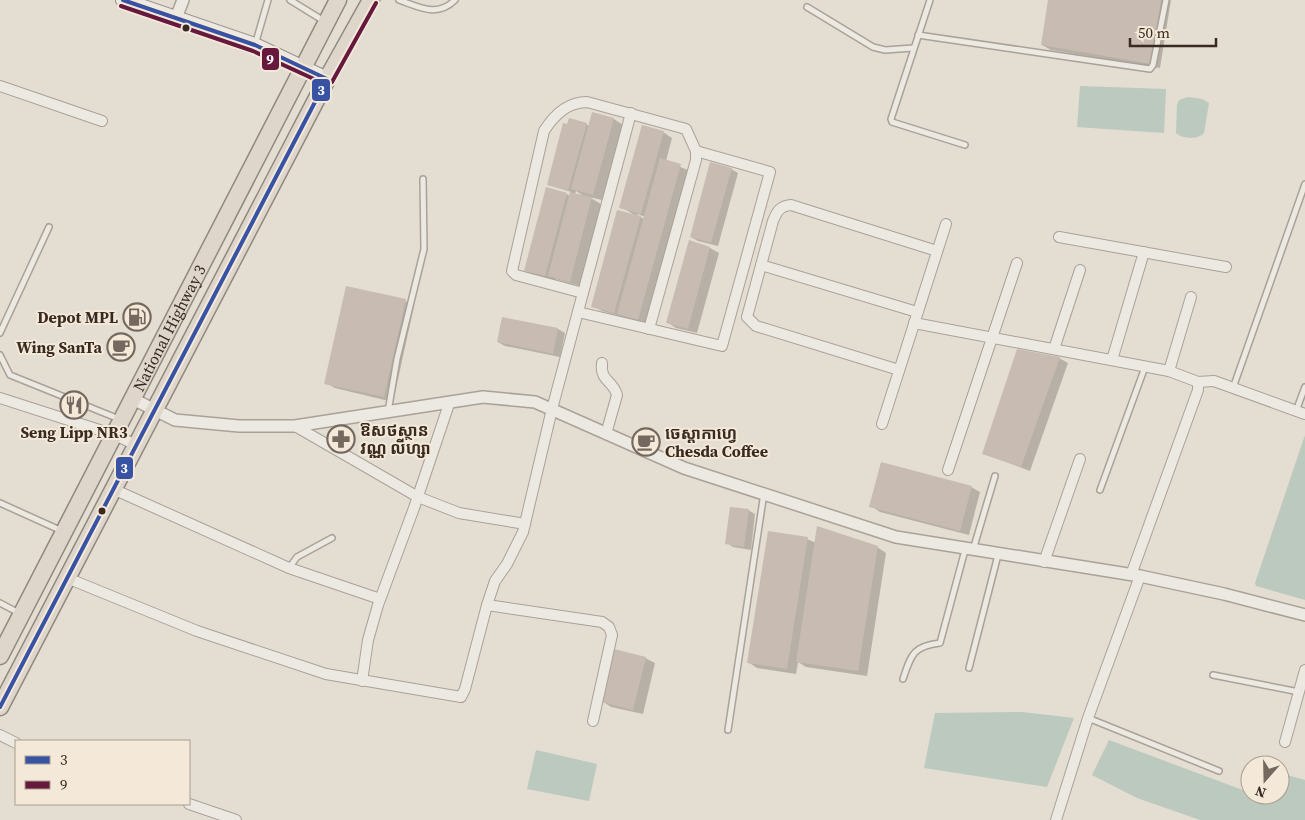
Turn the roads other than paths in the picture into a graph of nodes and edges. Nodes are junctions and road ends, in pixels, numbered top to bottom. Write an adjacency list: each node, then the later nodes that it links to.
1 (123, 0): 12 (main road)
2 (183, 0): 12 (street)
3 (268, 0): 15 (lane)
4 (290, 0): 13 (lane)
5 (338, 0): 13 (highway, National Highway 3)
6 (371, 0): 18 (highway, National Highway 3)
7 (399, 0): 8 (lane)
8 (455, 0)
9 (930, 0): 14 (lane)
10 (1166, 0): 14 (lane)
11 (807, 7): 16 (lane)
12 (176, 18): 15 (main road)
13 (326, 22): 17 (highway, National Highway 3)
14 (918, 35): 16 (lane)
15 (255, 45): 17 (main road)
16 (913, 48): 22 (lane)
17 (303, 67): 18 (main road); 54 (highway, National Highway 3)
18 (327, 79): 57 (highway, National Highway 3)
19 (0, 86): 21 (street)
20 (632, 114): 23 (street); 35 (street); 35 (street)
21 (102, 121)
22 (964, 145)
23 (696, 151): 40 (street); 40 (street)
24 (423, 179): 58 (lane)
25 (1305, 184): 52 (lane)
26 (946, 224): 29 (street)
27 (49, 227): 41 (lane)
28 (1059, 237): 30 (street)
29 (937, 251): 32 (street); 38 (street)
30 (1144, 252): 33 (street); 45 (street)
31 (1018, 263): 42 (street)
32 (761, 265): 38 (street); 48 (street)
33 (1226, 267)
34 (1080, 270): 43 (street)
35 (583, 293): 37 (street)
36 (1191, 297): 49 (street)
37 (578, 312): 40 (street); 56 (street)
38 (917, 312): 39 (street)
39 (914, 323): 42 (street); 48 (street)
40 (649, 329)
41 (0, 333)
42 (993, 337): 43 (street); 66 (street)
43 (1054, 349): 45 (street)
44 (0, 355): 62 (lane)
45 (1112, 360): 47 (street)
46 (602, 363): 63 (street)
47 (1145, 366): 49 (street); 69 (lane)
48 (899, 370): 60 (street)
49 (1169, 371): 50 (street)
50 (1198, 382): 52 (street); 80 (street)
51 (1305, 387): 59 (lane)
52 (1232, 388): 59 (street)
53 (0, 398): 62 (street)
54 (133, 399): 57 (street); 62 (highway, National Highway 3)
55 (449, 404): 56 (street); 58 (street); 71 (street)
56 (552, 409): 63 (street); 73 (street)
57 (154, 410): 61 (street); 64 (highway, National Highway 3)
58 (388, 412): 61 (street)
59 (1301, 413)
60 (882, 424)
61 (295, 426): 71 (street)
62 (118, 428): 64 (street); 74 (highway, National Highway 3)
63 (606, 434): 70 (street)
64 (136, 445): 68 (highway, National Highway 3)
65 (1080, 459): 78 (street)
66 (948, 470)
67 (995, 476): 76 (lane)
68 (113, 489): 79 (street); 81 (highway, National Highway 3)
69 (1100, 490)
70 (764, 494): 76 (street); 97 (lane)
71 (418, 497): 73 (street); 82 (street)
72 (0, 503): 74 (lane)
73 (525, 524): 84 (street)
74 (64, 532): 85 (highway, National Highway 3)
75 (332, 538): 79 (lane)
76 (969, 551): 77 (street); 91 (lane)
77 (998, 555): 78 (street); 88 (lane)
78 (1044, 562): 80 (street)
79 (289, 568): 82 (street)
80 (1136, 575): 86 (street); 95 (street)
81 (67, 578): 92 (street); 94 (highway, National Highway 3)
82 (380, 599): 92 (street)
83 (0, 603): 85 (lane)
84 (487, 605): 92 (street); 96 (street)
85 (22, 614): 87 (highway, National Highway 3)
86 (1305, 615)
87 (0, 656)
88 (970, 668)
89 (1305, 670): 93 (street)
90 (1213, 675): 93 (lane)
91 (903, 679)
92 (362, 682)
93 (1299, 692): 100 (street)
94 (0, 707)
95 (1088, 718): 101 (lane); 104 (street)
96 (593, 722)
97 (728, 730)
98 (0, 734): 99 (street)
99 (15, 742)
100 (1285, 742)
101 (1220, 771)
102 (190, 804): 103 (street)
103 (236, 820)
104 (1056, 820)

